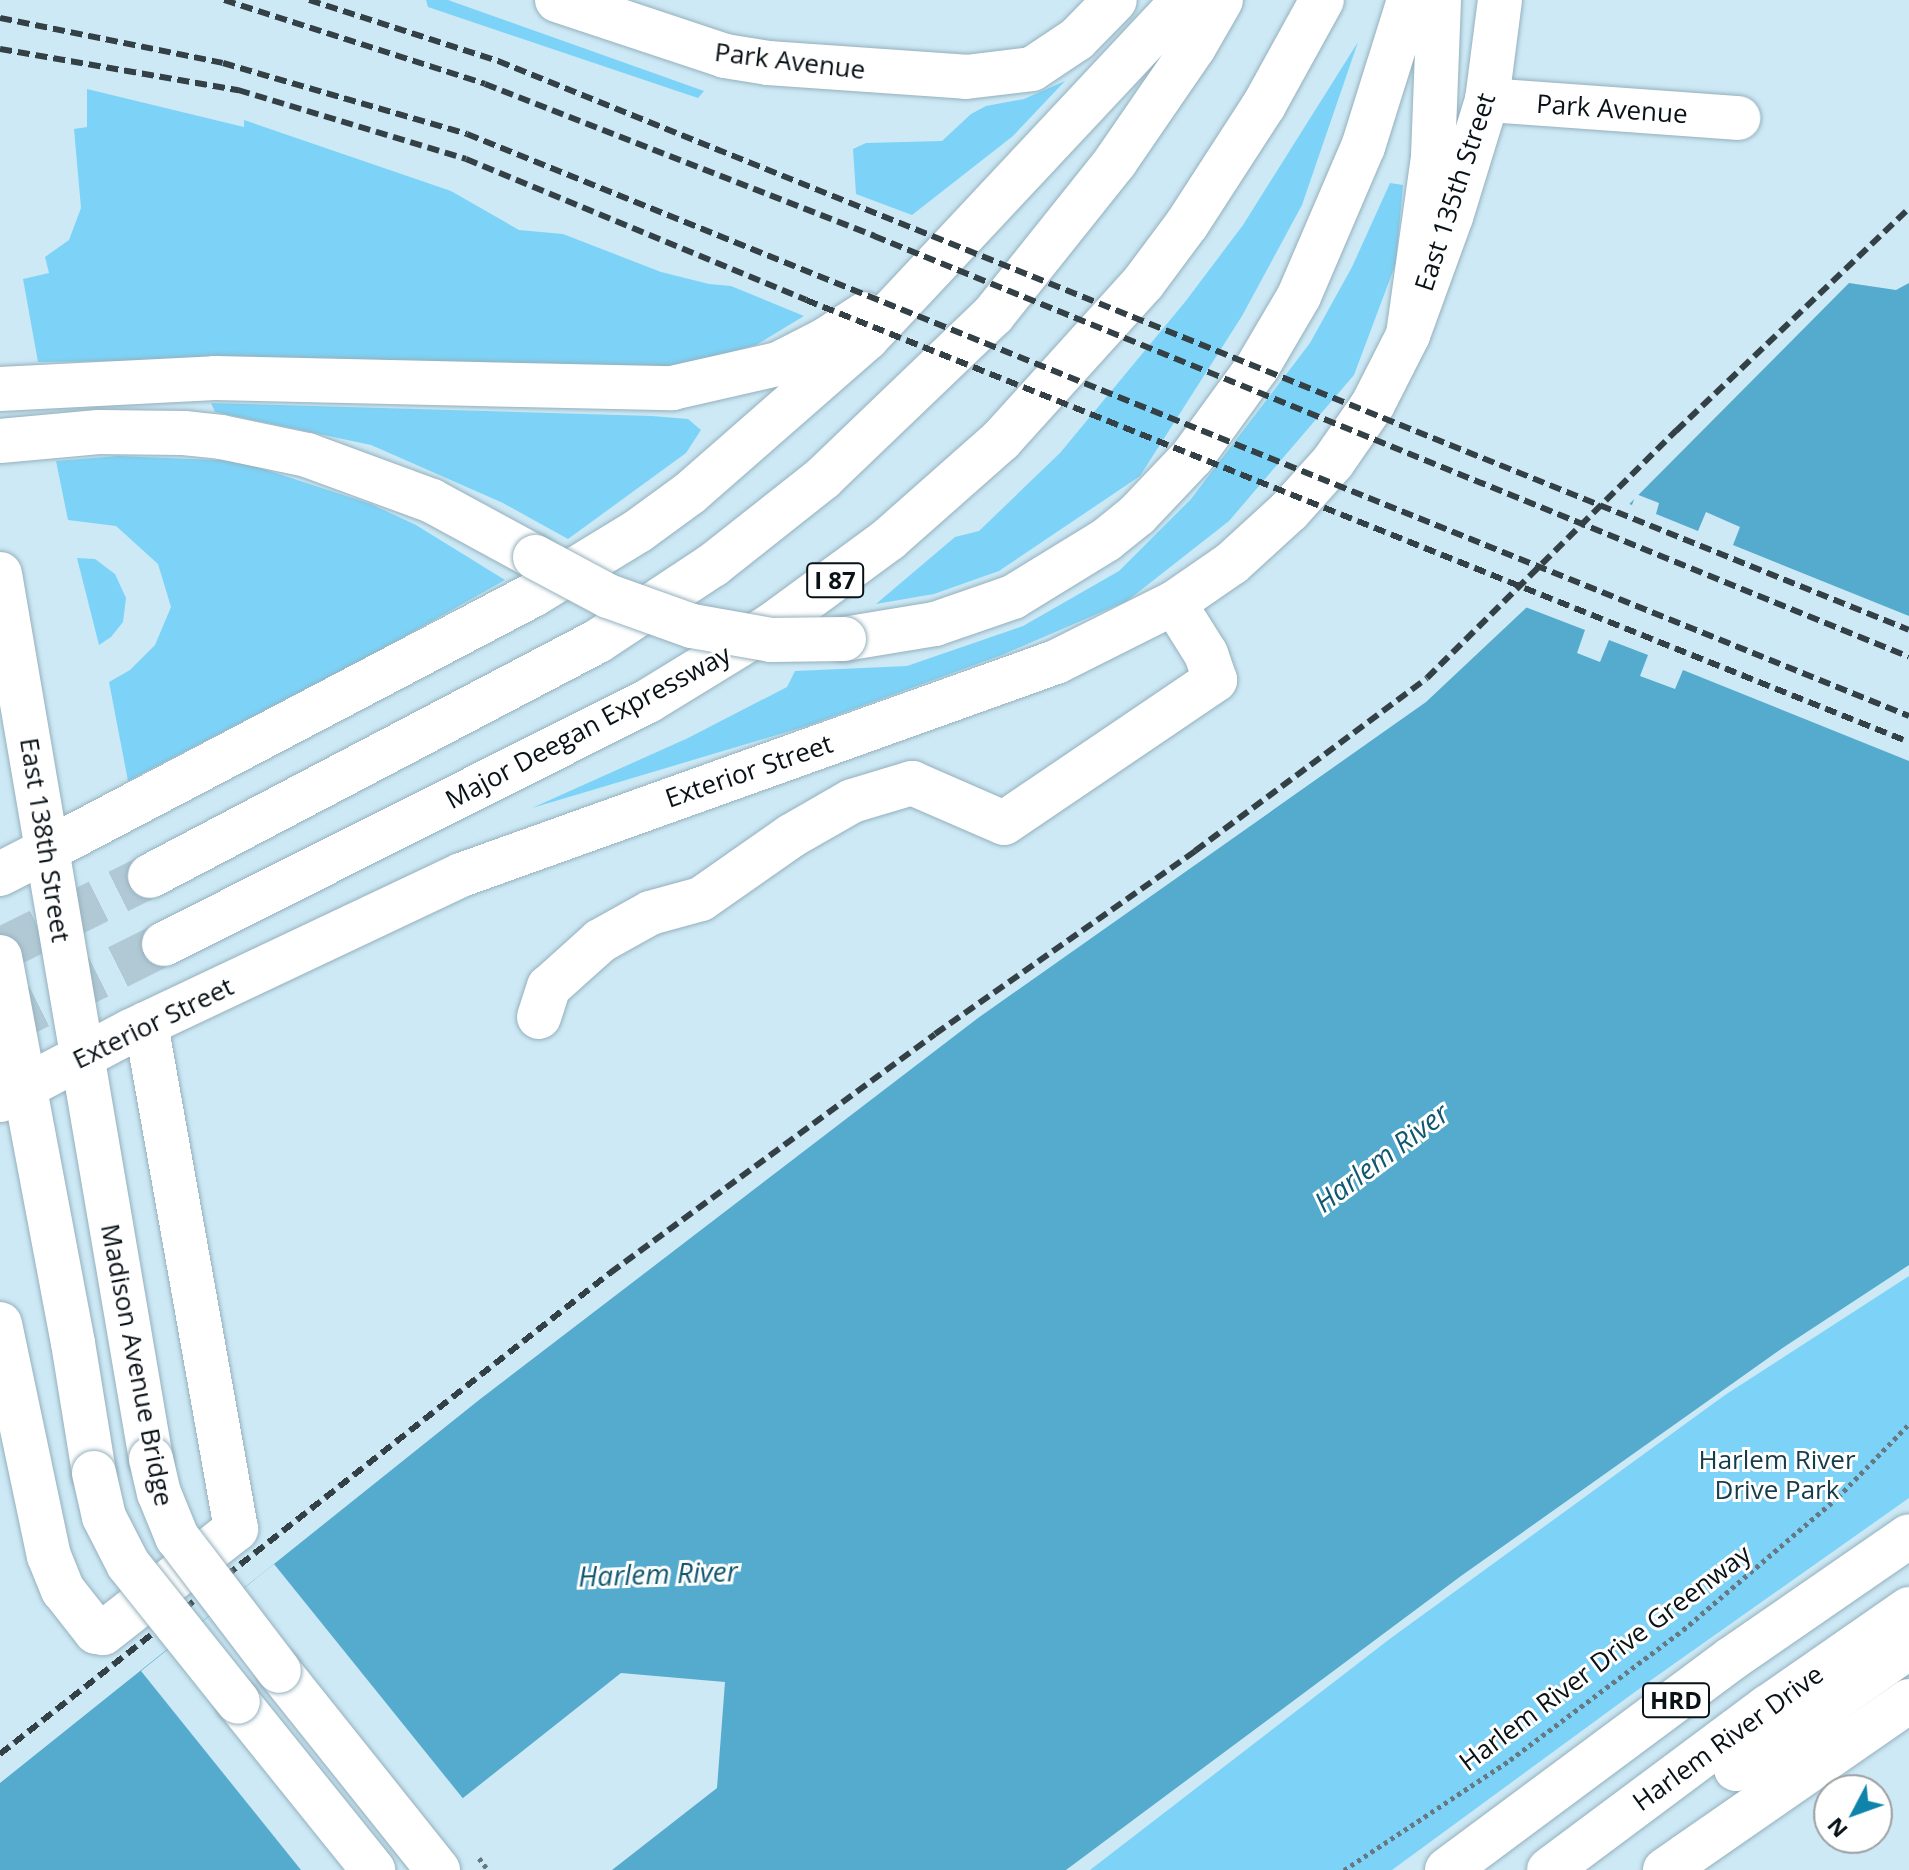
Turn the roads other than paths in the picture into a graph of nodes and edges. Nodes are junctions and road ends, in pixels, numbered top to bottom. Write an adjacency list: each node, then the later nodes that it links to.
1 (557, 0): 2 (main road, Park Avenue)
2 (1115, 0)
3 (1183, 0): 11 (main road)
4 (1221, 0): 19 (main road)
5 (1322, 0): 20 (main road, Major Deegan Expressway / I 87)
6 (1409, 0): 14 (main road, bridge)
7 (1439, 0): 12 (main road)
8 (1500, 0): 9 (main road, East 135th Street)
9 (1487, 100): 10 (main road, Park Avenue); 12 (main road, East 135th Street)
10 (1738, 118)
11 (949, 248): 13 (main road); 17 (main road)
12 (1408, 335): 16 (main road, Exterior Street)
13 (0, 389)
14 (0, 441)
15 (0, 574): 17 (main road, East 138th Street)
16 (1174, 603): 22 (main road); 23 (main road, Exterior Street)
17 (47, 850): 18 (main road); 24 (main road, East 138th Street)
18 (0, 874)
19 (150, 876)
20 (164, 944)
21 (0, 957): 25 (main road)
22 (539, 1017)
23 (146, 1024): 24 (main road, Exterior Street); 26 (main road)
24 (80, 1058): 25 (main road, Exterior Street); 32 (main road, Madison Avenue Bridge, bridge)
25 (12, 1093): 31 (main road, bridge)
26 (0, 1324)
27 (1909, 1536): 33 (main road, HRD)
28 (1909, 1609): 34 (main road, Harlem River Drive / HRD)
29 (1909, 1647): 35 (main road)
30 (1909, 1701): 36 (main road)
31 (373, 1870)
32 (438, 1870)
33 (1447, 1870)
34 (1549, 1870)
35 (1599, 1870)
36 (1665, 1870)

